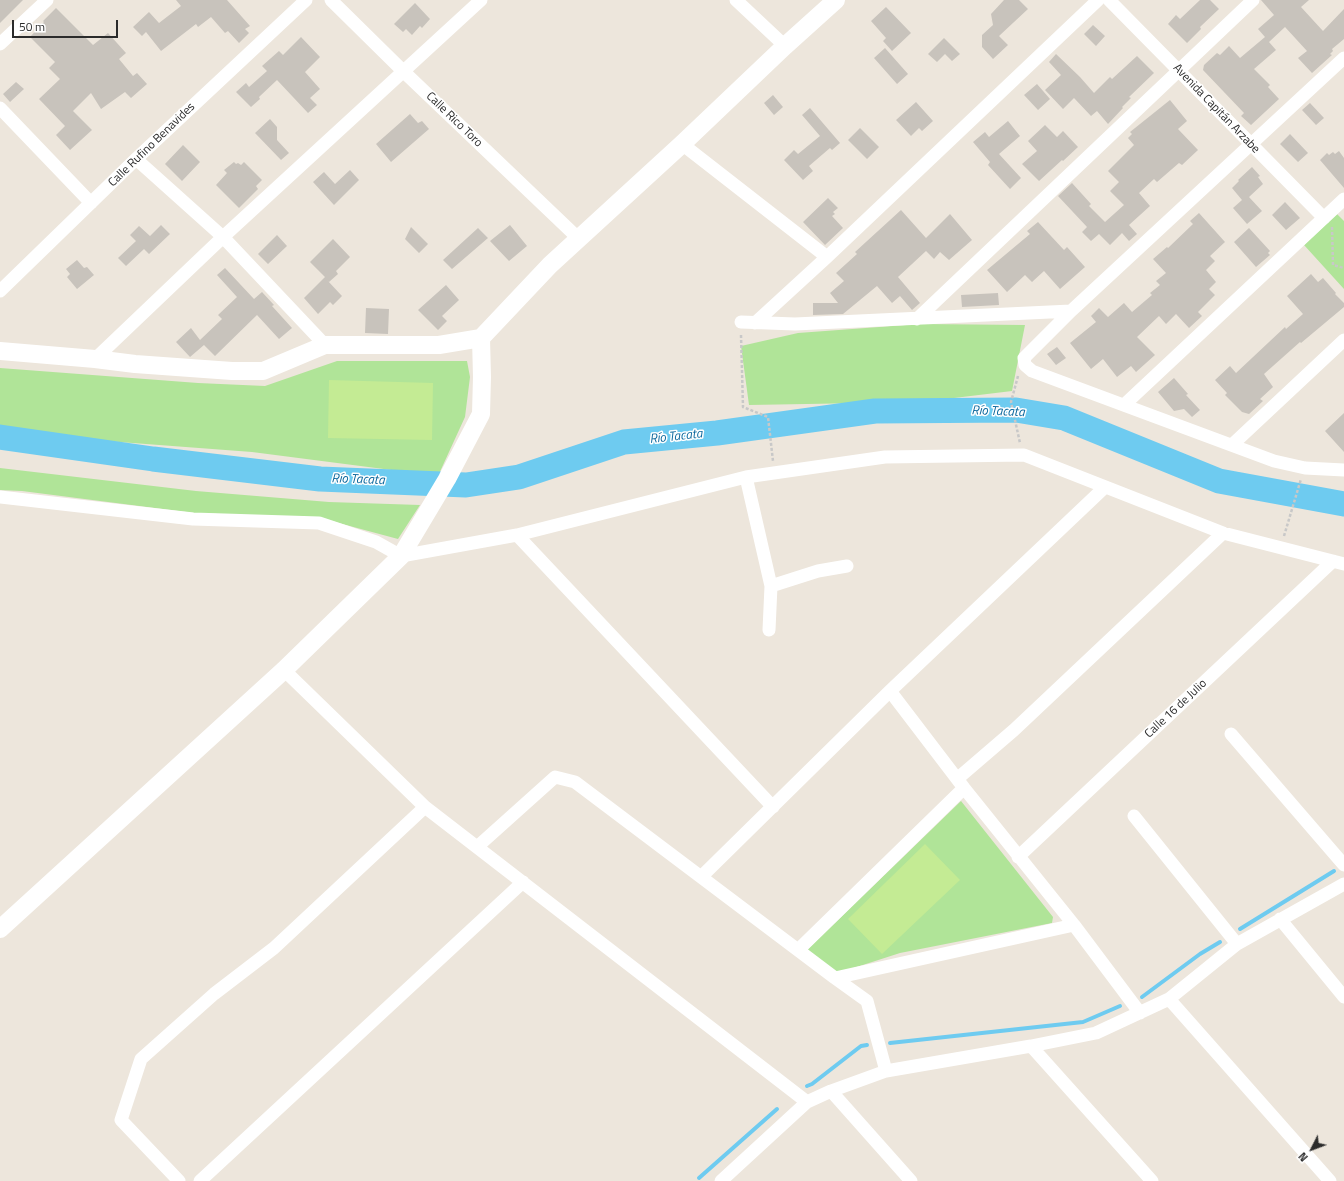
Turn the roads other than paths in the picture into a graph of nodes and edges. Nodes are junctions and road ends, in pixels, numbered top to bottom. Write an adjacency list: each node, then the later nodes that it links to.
1 (47, 0): 10 (street)
2 (306, 0): 18 (street, Calle Rufino Benavides)
3 (330, 0): 13 (street, Calle Rico Toro)
4 (481, 0): 13 (street)
5 (736, 0): 11 (street)
6 (836, 0): 11 (street)
7 (1098, 0): 24 (street)
8 (1109, 0): 14 (street, Avenida Capitán Arzabe)
9 (1253, 0): 14 (street)
10 (0, 44)
11 (785, 46): 16 (street)
12 (1344, 58): 17 (street)
13 (403, 71): 22 (street); 23 (street, Calle Rico Toro)
14 (1178, 71): 17 (street, Avenida Capitán Arzabe); 27 (street)
15 (0, 108): 20 (street)
16 (682, 144): 23 (street); 24 (street)
17 (1251, 145): 21 (street, Avenida Capitán Arzabe); 26 (street)
18 (136, 159): 20 (street, Calle Rufino Benavides); 22 (street)
19 (1344, 199): 21 (street)
20 (91, 203): 25 (street, Calle Rufino Benavides)
21 (1328, 214): 35 (street)
22 (222, 237): 32 (street); 34 (street)
23 (578, 238): 30 (street)
24 (827, 257): 29 (street)
25 (0, 291)
26 (1071, 311): 27 (street); 35 (street)
27 (917, 319): 29 (street)
28 (741, 322): 29 (street)
29 (755, 323)
30 (481, 338): 32 (street); 43 (street)
31 (1344, 340): 36 (street)
32 (326, 345): 34 (street)
33 (0, 351): 34 (street)
34 (96, 359)
35 (1124, 405): 36 (street)
36 (1233, 444): 37 (street)
37 (1344, 470)
38 (746, 477): 39 (street); 42 (street); 46 (street)
39 (1105, 487): 41 (street); 49 (street)
40 (0, 497): 43 (street)
41 (1223, 533): 44 (street); 51 (street)
42 (517, 535): 43 (street); 53 (street)
43 (401, 556): 48 (street)
44 (1339, 563): 56 (street, Calle 16 de Julio)
45 (847, 566): 46 (street)
46 (771, 586): 47 (street)
47 (769, 630)
48 (284, 670): 52 (street); 63 (street)
49 (890, 691): 51 (street); 53 (street)
50 (1231, 734): 57 (street)
51 (960, 783): 56 (street); 65 (street)
52 (425, 807): 55 (street); 75 (street)
53 (773, 807): 58 (street)
54 (1134, 816): 64 (street)
55 (477, 847): 58 (street); 59 (street)
56 (1018, 856): 62 (street)
57 (1344, 865)
58 (701, 877): 65 (street)
59 (523, 882): 73 (street); 76 (street)
60 (1344, 884): 61 (street)
61 (1280, 919): 64 (street); 67 (street)
62 (1074, 925): 66 (street); 69 (street)
63 (0, 929)
64 (1237, 944): 68 (street)
65 (798, 950): 66 (street)
66 (835, 978): 71 (street)
67 (1344, 997)
68 (1169, 999): 69 (street); 79 (street)
69 (1140, 1014): 70 (street)
70 (1031, 1046): 71 (street); 74 (street)
71 (886, 1071): 72 (street)
72 (831, 1091): 73 (street); 78 (street)
73 (807, 1102): 77 (street)
74 (1149, 1180)
75 (179, 1181)
76 (200, 1181)
77 (721, 1181)
78 (912, 1181)
79 (1330, 1181)

